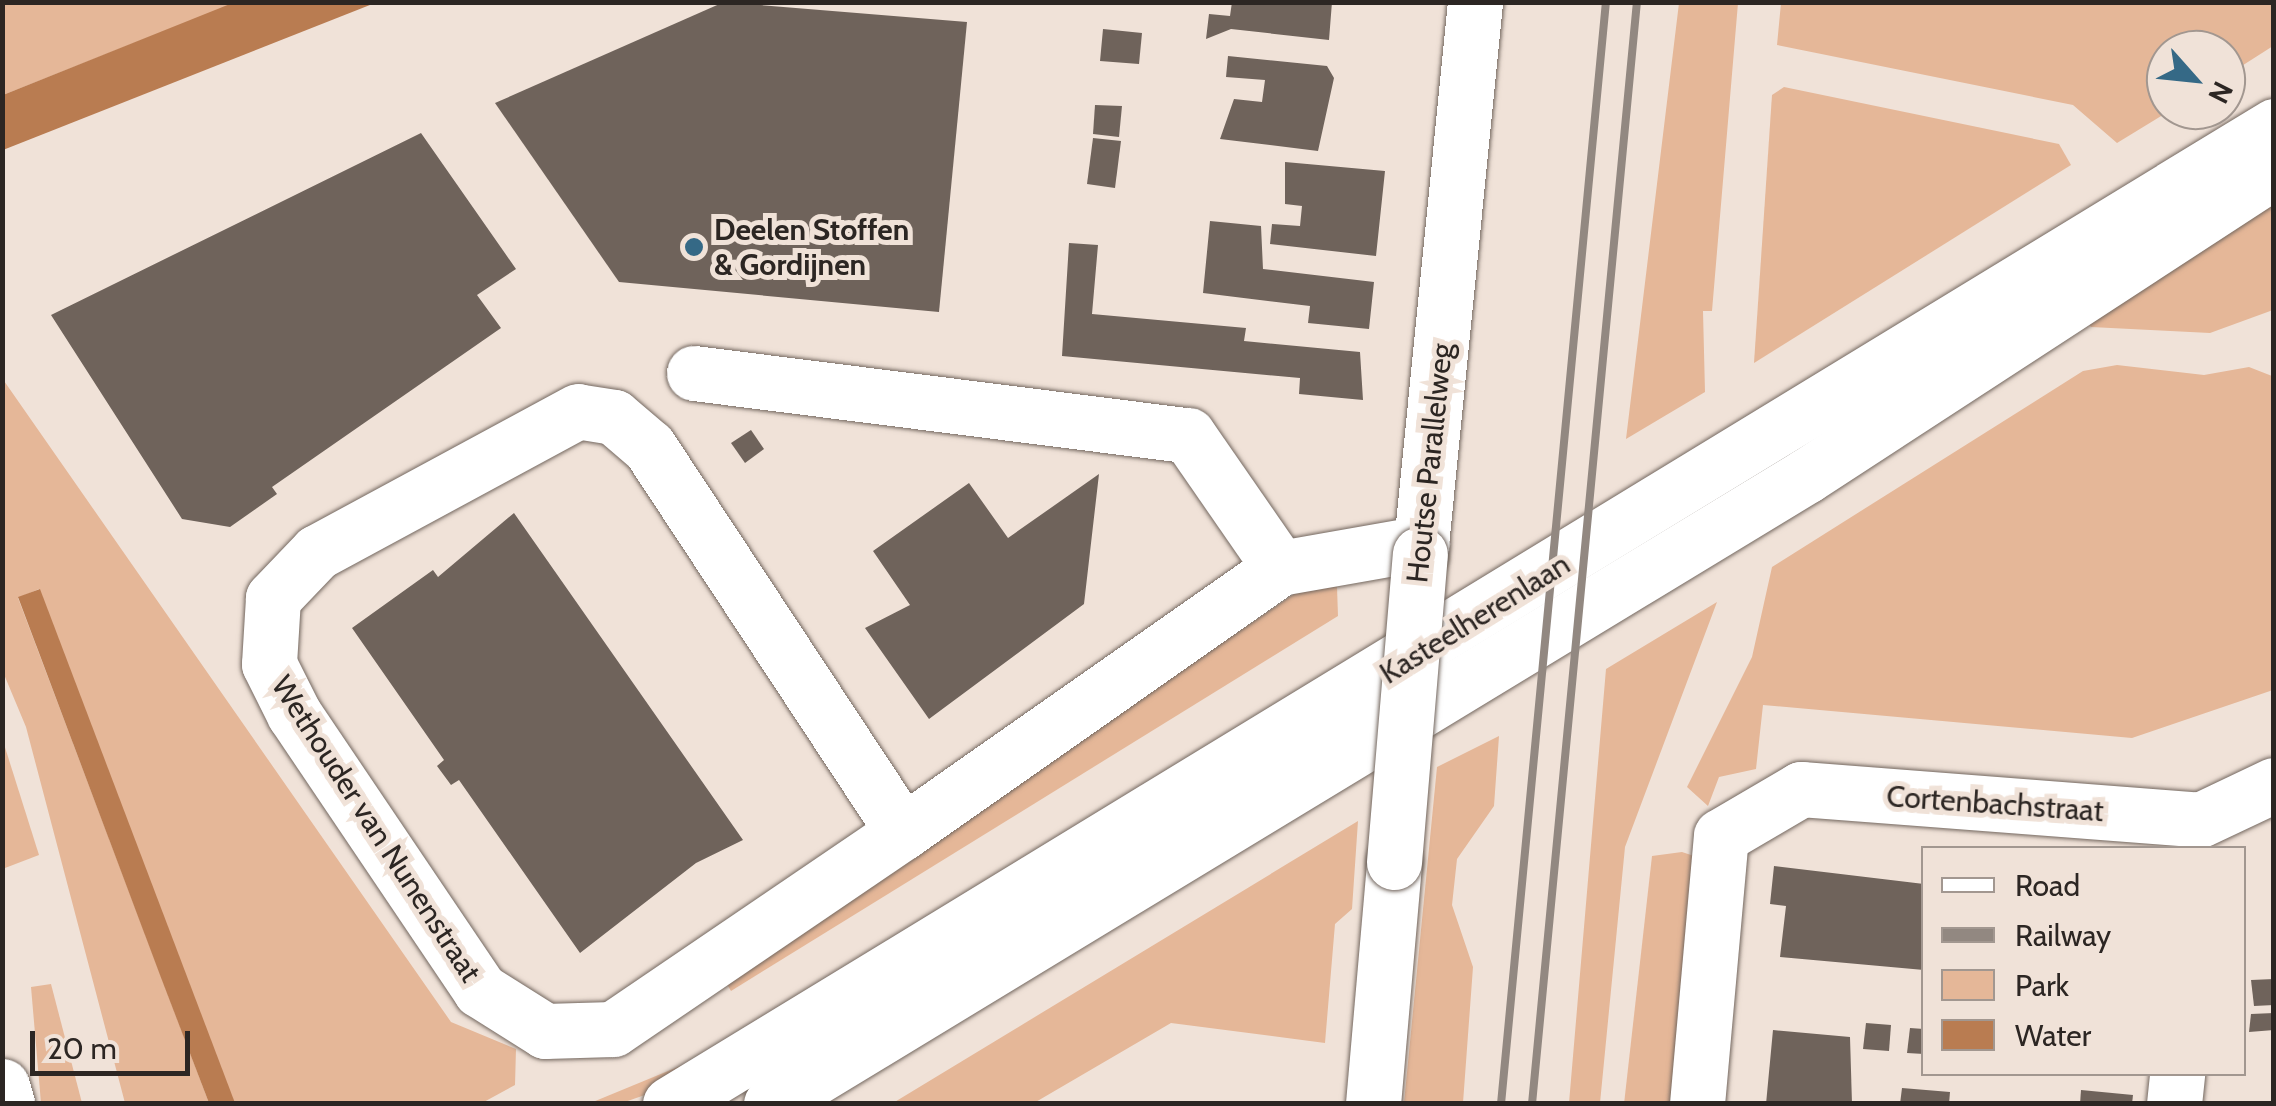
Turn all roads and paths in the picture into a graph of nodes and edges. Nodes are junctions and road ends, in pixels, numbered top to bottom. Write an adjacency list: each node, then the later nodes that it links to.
1 (1475, 2): 5 (street, Houtse Parallelweg)
2 (2274, 126): 13 (street, Kasteelherenlaan)
3 (2274, 172): 14 (street, Kasteelherenlaan)
4 (694, 373): 6 (street)
5 (1421, 549): 6 (street, Wethouder van Nunenstraat); 15 (street, Houtse Parallelweg, bridge)
6 (1280, 568): 8 (street, Wethouder van Nunenstraat)
7 (2274, 785): 9 (street, Cortenbachstraat)
8 (904, 832): 8 (street, Wethouder van Nunenstraat)
9 (2199, 834): 16 (street, Cortenbachstraat)
10 (2177, 1076): 17 (street)
11 (2, 1086): 12 (street)
12 (7, 1104)
13 (670, 1104)
14 (772, 1104)
15 (1372, 1104)
16 (1697, 1104)
17 (2174, 1104)

